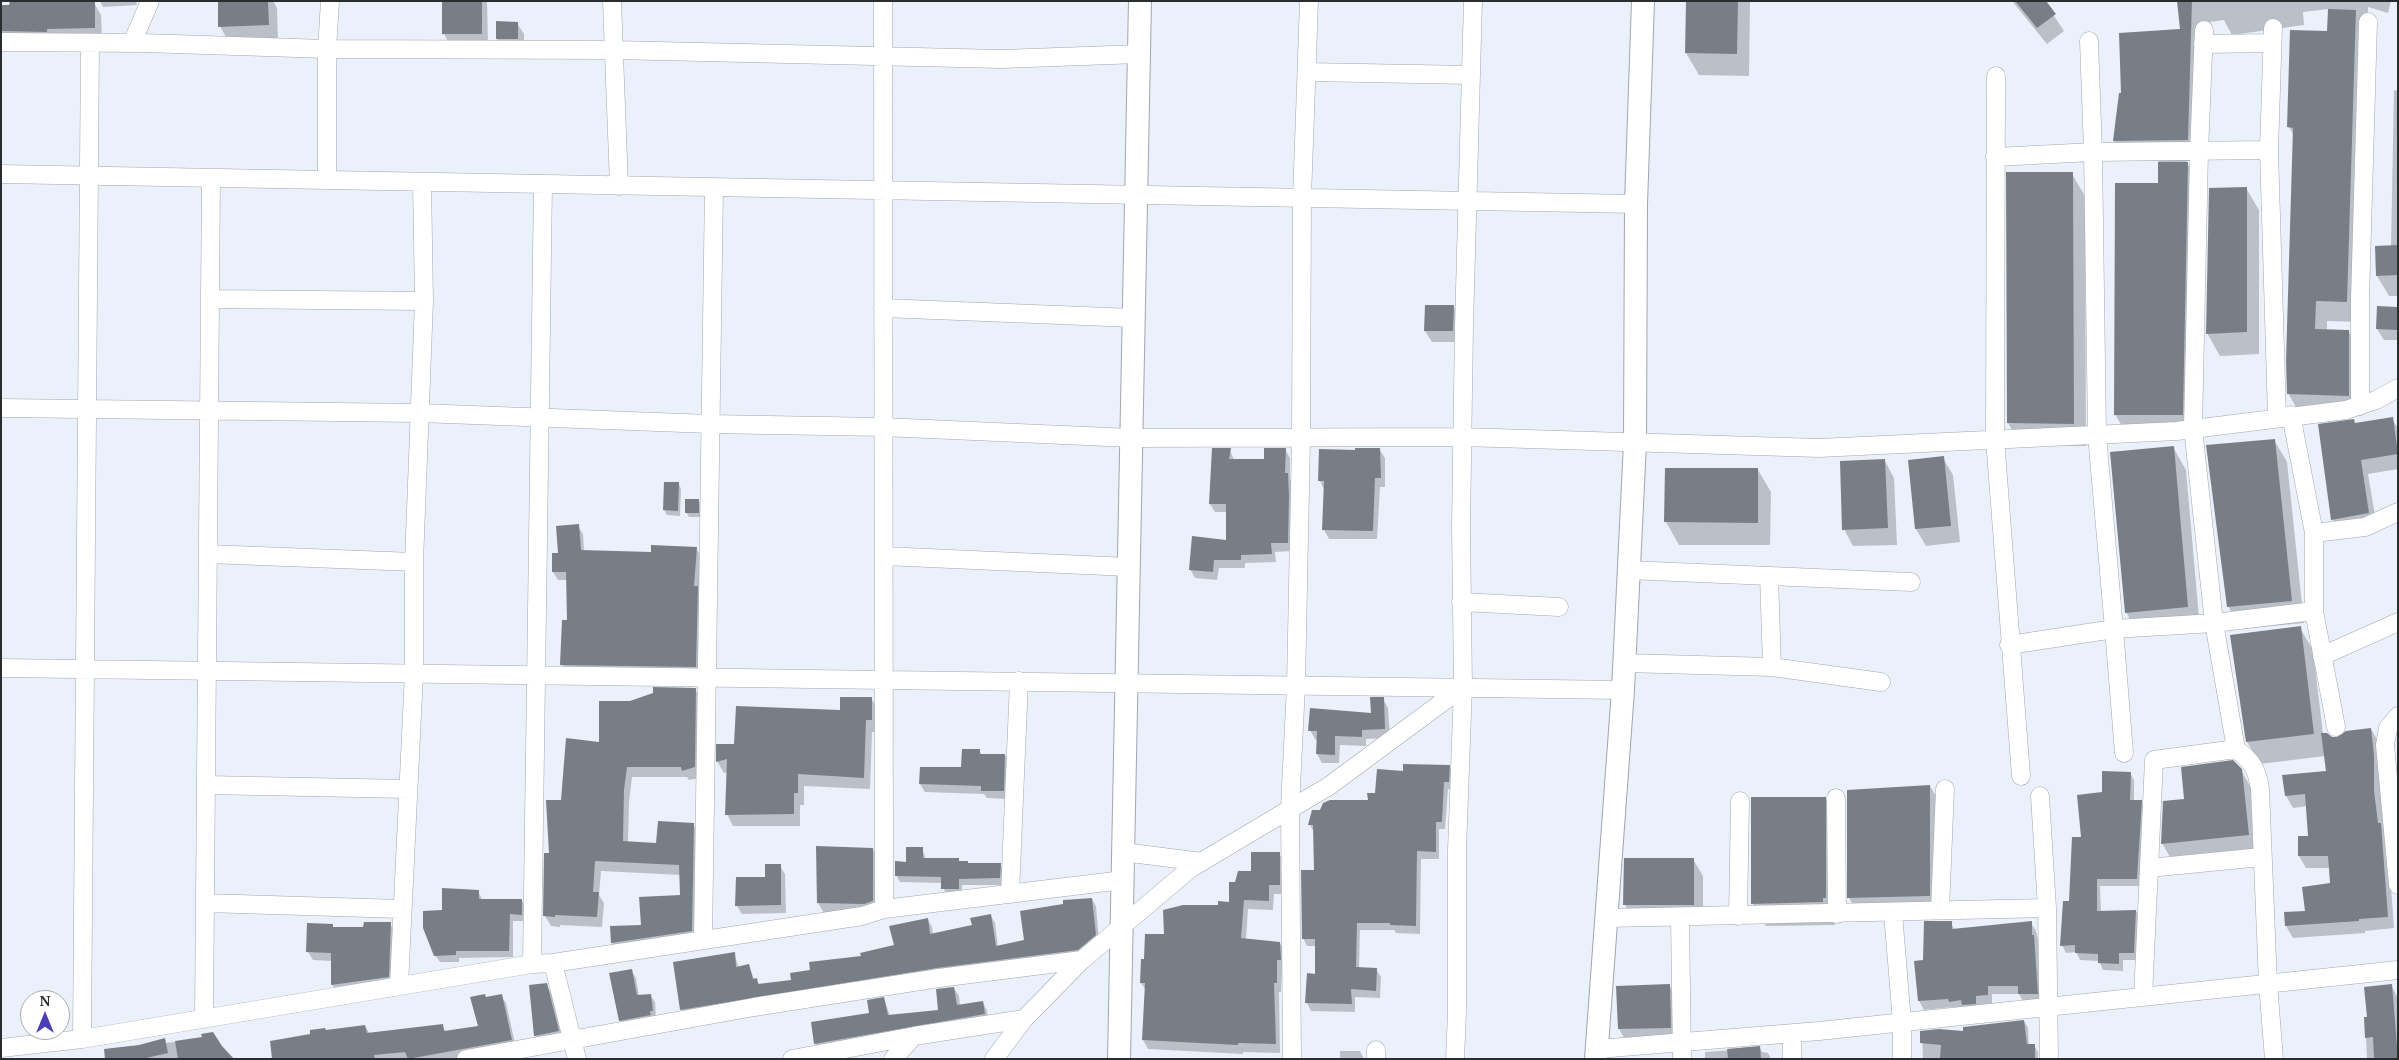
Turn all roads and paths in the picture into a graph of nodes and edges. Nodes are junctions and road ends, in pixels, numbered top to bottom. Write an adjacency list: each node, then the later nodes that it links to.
1 (150, 1): 13 (street)
2 (330, 1): 14 (street)
3 (612, 1): 15 (street)
4 (883, 1): 17 (street)
5 (1140, 1): 16 (street)
6 (1309, 1): 18 (street)
7 (1473, 1): 19 (street)
8 (1643, 1): 37 (street)
9 (2368, 22): 43 (street)
10 (2089, 41): 22 (street)
11 (1, 42): 12 (street)
12 (90, 43): 13 (street); 26 (street)
13 (132, 43): 14 (street)
14 (327, 49): 15 (street); 28 (street)
15 (615, 50): 17 (street); 31 (street)
16 (1139, 54): 17 (street); 34 (street)
17 (883, 55): 33 (street)
18 (1307, 72): 19 (street); 35 (street)
19 (1471, 75): 36 (street)
20 (1996, 76): 24 (street)
21 (2270, 150): 23 (street); 23 (street); 48 (street)
22 (2093, 152): 23 (street); 24 (street); 53 (street)
23 (2199, 152): 52 (street)
24 (1995, 157): 57 (street)
25 (1, 174): 26 (street)
26 (89, 176): 27 (street); 45 (street)
27 (211, 178): 28 (street); 38 (street)
28 (327, 180): 29 (street)
29 (422, 182): 30 (street); 39 (street)
30 (543, 184): 31 (street); 49 (street)
31 (619, 186): 32 (street)
32 (714, 188): 33 (street); 50 (street)
33 (883, 190): 34 (street); 40 (street)
34 (1136, 195): 35 (street); 41 (street)
35 (1302, 198): 36 (street); 56 (street)
36 (1468, 201): 37 (street); 54 (street)
37 (1636, 204): 58 (street)
38 (210, 299): 39 (street); 46 (street)
39 (424, 301): 47 (street)
40 (883, 308): 41 (street); 51 (street)
41 (1134, 318): 55 (street)
42 (2398, 388): 43 (street)
43 (2360, 406): 48 (street)
44 (1, 408): 45 (street)
45 (87, 408): 46 (street); 79 (street)
46 (209, 411): 47 (street); 61 (street)
47 (420, 413): 49 (street); 63 (street)
48 (2284, 416): 52 (street); 60 (street)
49 (540, 418): 50 (street); 82 (street)
50 (710, 424): 51 (street); 83 (street)
51 (883, 427): 55 (street); 62 (street)
52 (2193, 428): 53 (street); 72 (street)
53 (2097, 435): 57 (street); 73 (street)
54 (1463, 437): 56 (street); 58 (street); 68 (street)
55 (1131, 438): 56 (street); 64 (street)
56 (1301, 439): 88 (street)
57 (1995, 439): 58 (street); 74 (street)
58 (1636, 444): 65 (street)
59 (2398, 512): 60 (street)
60 (2314, 533): 70 (street)
61 (208, 554): 63 (street); 80 (street)
62 (884, 556): 64 (street); 84 (street)
63 (414, 562): 81 (street)
64 (1129, 567): 87 (street)
65 (1628, 570): 66 (street); 76 (street)
66 (1769, 576): 67 (street); 77 (street)
67 (1911, 582)
68 (1461, 602): 69 (street); 89 (street)
69 (1559, 607)
70 (2314, 611): 72 (street); 75 (street)
71 (2398, 622): 75 (street)
72 (2214, 623): 73 (street); 93 (street)
73 (2114, 629): 74 (street); 94 (street)
74 (2009, 645): 95 (street)
75 (2322, 656): 92 (street)
76 (1624, 663): 77 (street); 90 (street)
77 (1772, 667): 86 (street)
78 (1, 668): 79 (street)
79 (85, 669): 80 (street); 135 (street)
80 (207, 670): 81 (street); 96 (street)
81 (414, 673): 82 (street); 97 (street)
82 (536, 675): 83 (street); 124 (street)
83 (707, 677): 84 (street); 121 (street)
84 (884, 680): 85 (street); 113 (street)
85 (1019, 681): 87 (street); 109 (street)
86 (1881, 682)
87 (1127, 683): 88 (street); 103 (street)
88 (1296, 685): 89 (street); 102 (street)
89 (1463, 687): 90 (street); 102 (street); 147 (street)
90 (1623, 690): 118 (street)
91 (2398, 716): 108 (street)
92 (2336, 727)
93 (2236, 749): 104 (street); 106 (street)
94 (2124, 753)
95 (2021, 776)
96 (206, 785): 97 (street); 110 (street)
97 (408, 789): 112 (street)
98 (1945, 789): 114 (street)
99 (2040, 796): 111 (street)
100 (1836, 798): 116 (street)
101 (1740, 800): 117 (street)
102 (1290, 808): 105 (street); 146 (street)
103 (1123, 852): 105 (street); 107 (street)
104 (2262, 857): 106 (street); 126 (street)
105 (1202, 862): 120 (street)
106 (2149, 868): 128 (street)
107 (1123, 880): 109 (street); 120 (street)
108 (2398, 885)
109 (1010, 894): 113 (street)
110 (205, 903): 112 (street); 131 (street)
111 (2047, 908): 114 (street); 129 (street)
112 (401, 909): 127 (street)
113 (884, 909): 121 (street)
114 (1940, 910): 115 (street)
115 (1893, 913): 116 (street); 132 (street)
116 (1837, 914): 117 (street)
117 (1738, 916): 119 (street)
118 (1608, 918): 119 (street); 139 (street)
119 (1680, 918): 138 (street)
120 (1122, 927): 122 (street); 145 (street)
121 (703, 940): 123 (street)
122 (1082, 960): 130 (street); 136 (street)
123 (553, 963): 124 (street); 136 (street)
124 (532, 964): 127 (street)
125 (2398, 970): 126 (street)
126 (2268, 984): 128 (street); 151 (street)
127 (399, 985): 131 (street)
128 (2143, 997): 129 (street)
129 (2048, 1008): 132 (street); 150 (street)
130 (1024, 1019): 134 (street); 144 (street)
131 (204, 1020): 135 (street)
132 (1902, 1022): 133 (street); 149 (street)
133 (1792, 1034): 138 (street); 148 (street)
134 (914, 1036): 142 (street); 143 (street)
135 (82, 1039): 137 (street)
136 (573, 1040): 140 (street); 141 (street)
137 (1, 1048)
138 (1682, 1051): 139 (street)
139 (1597, 1054)
140 (466, 1059)
141 (577, 1059)
142 (792, 1059)
143 (892, 1059)
144 (994, 1059)
145 (1119, 1059)
146 (1292, 1059)
147 (1455, 1059)
148 (1792, 1059)
149 (1902, 1059)
150 (2049, 1059)
151 (2274, 1059)

